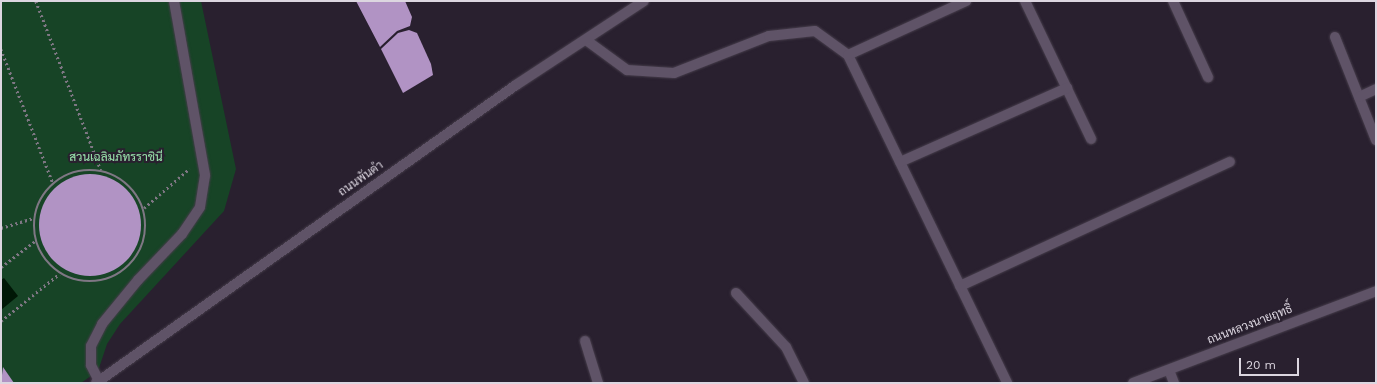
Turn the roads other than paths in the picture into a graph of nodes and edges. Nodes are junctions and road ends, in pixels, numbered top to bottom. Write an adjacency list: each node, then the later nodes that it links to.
1 (174, 1): 22 (street)
2 (644, 1): 7 (street, ถนนพันคำ)
3 (966, 1): 8 (street)
4 (1025, 1): 10 (street)
5 (1173, 1): 9 (street)
6 (1335, 37): 12 (street)
7 (586, 40): 8 (street); 22 (street, ถนนพันคำ)
8 (848, 55): 15 (street)
9 (1208, 77)
10 (1066, 88): 13 (street); 15 (street)
11 (1376, 90): 12 (street)
12 (1359, 97): 14 (street)
13 (1091, 139)
14 (1376, 140)
15 (900, 162): 17 (street)
16 (1230, 162): 17 (street)
17 (960, 286): 25 (street)
18 (1376, 291): 21 (street, ถนนหลวงนายฤทธิ์)
19 (736, 293): 24 (street)
20 (585, 342): 23 (street)
21 (1169, 370): 26 (street, ถนนหลวงนายฤทธิ์); 27 (street)
22 (97, 382)
23 (598, 383)
24 (804, 383)
25 (1007, 383)
26 (1133, 383)
27 (1174, 383)

